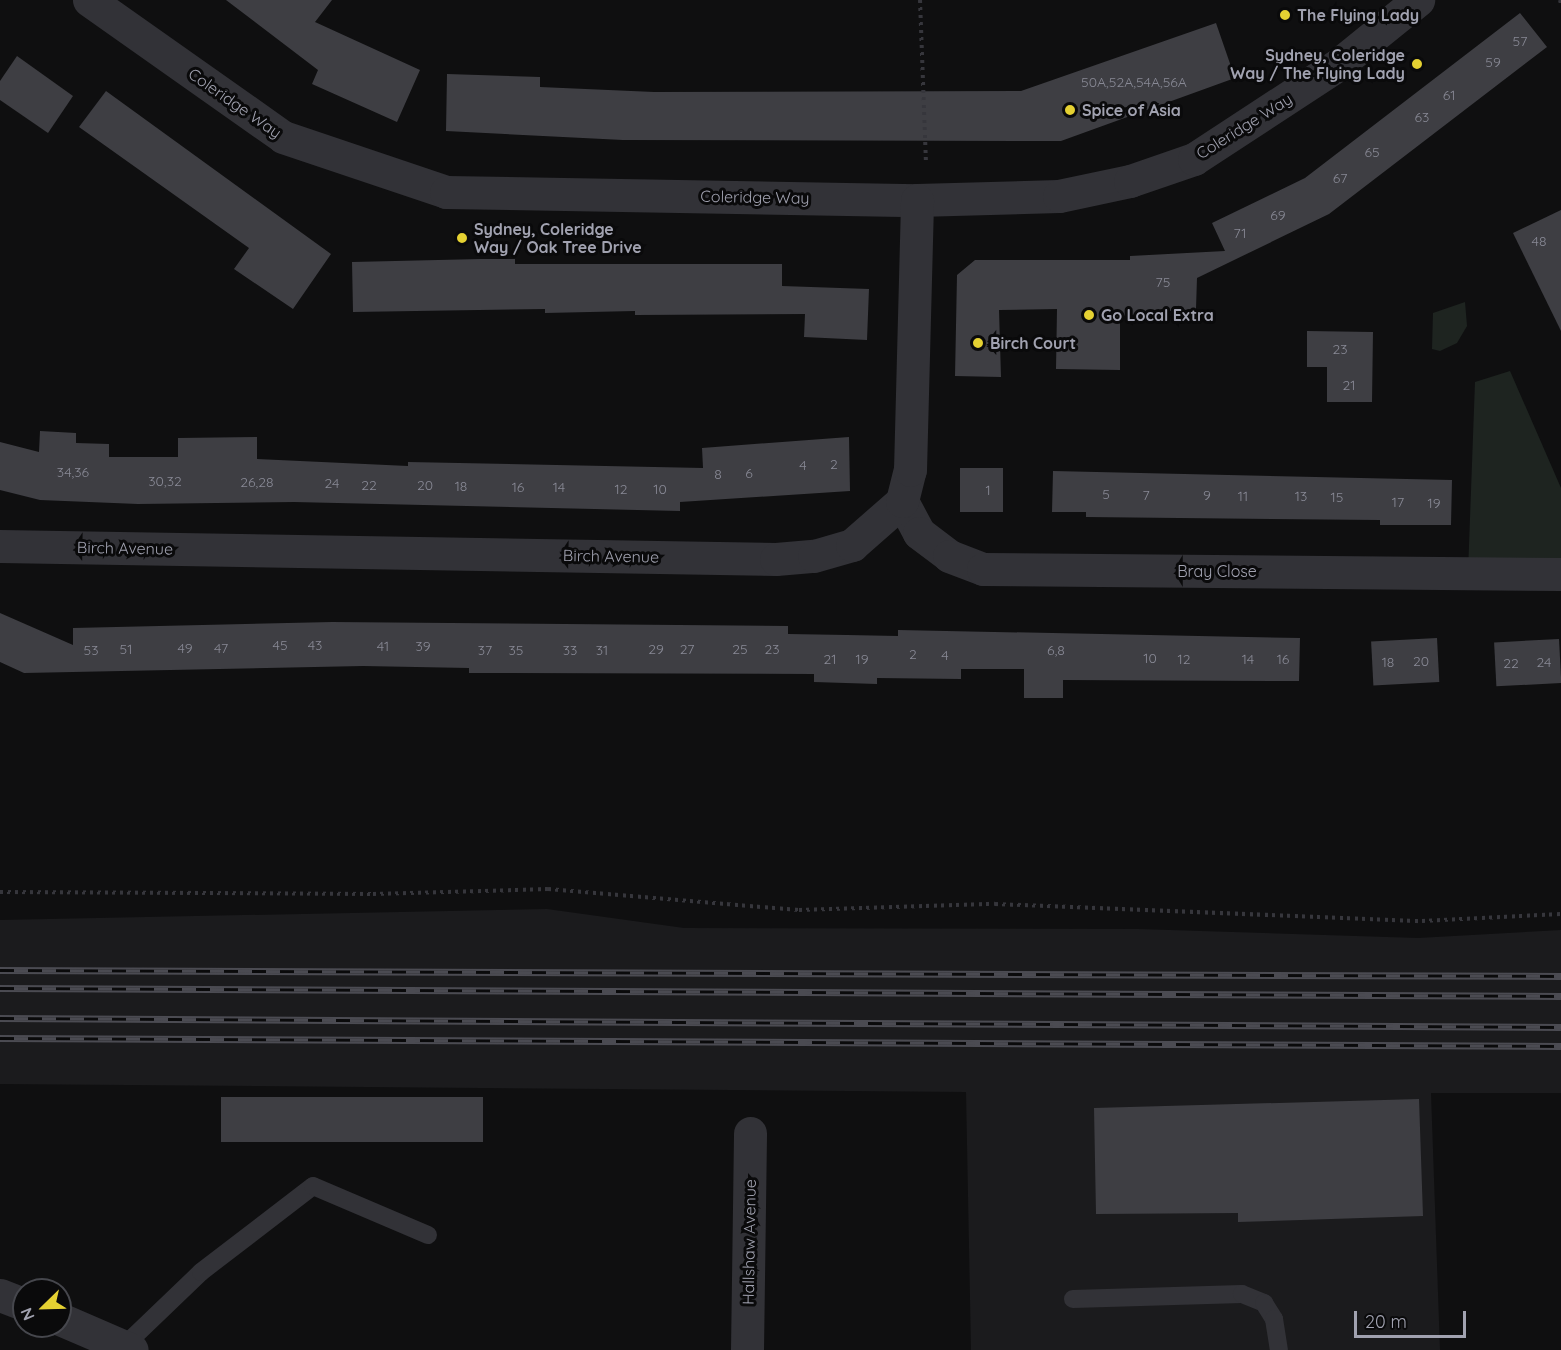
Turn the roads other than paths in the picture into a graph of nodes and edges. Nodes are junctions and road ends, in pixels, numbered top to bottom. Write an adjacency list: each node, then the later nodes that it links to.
1 (89, 0): 3 (street, Coleridge Way)
2 (1418, 0): 4 (street, Coleridge Way)
3 (126, 11): 4 (street, Coleridge Way)
4 (922, 199): 5 (street)
5 (903, 501): 6 (street, Birch Avenue); 7 (street, Bray Close)
6 (0, 546)
7 (1561, 574)
8 (750, 1133): 13 (street, Hallshaw Avenue)
9 (428, 1235): 12 (lane)
10 (1073, 1299): 14 (lane)
11 (72, 1324): 12 (street)
12 (129, 1347)
13 (747, 1350)
14 (1279, 1350)

